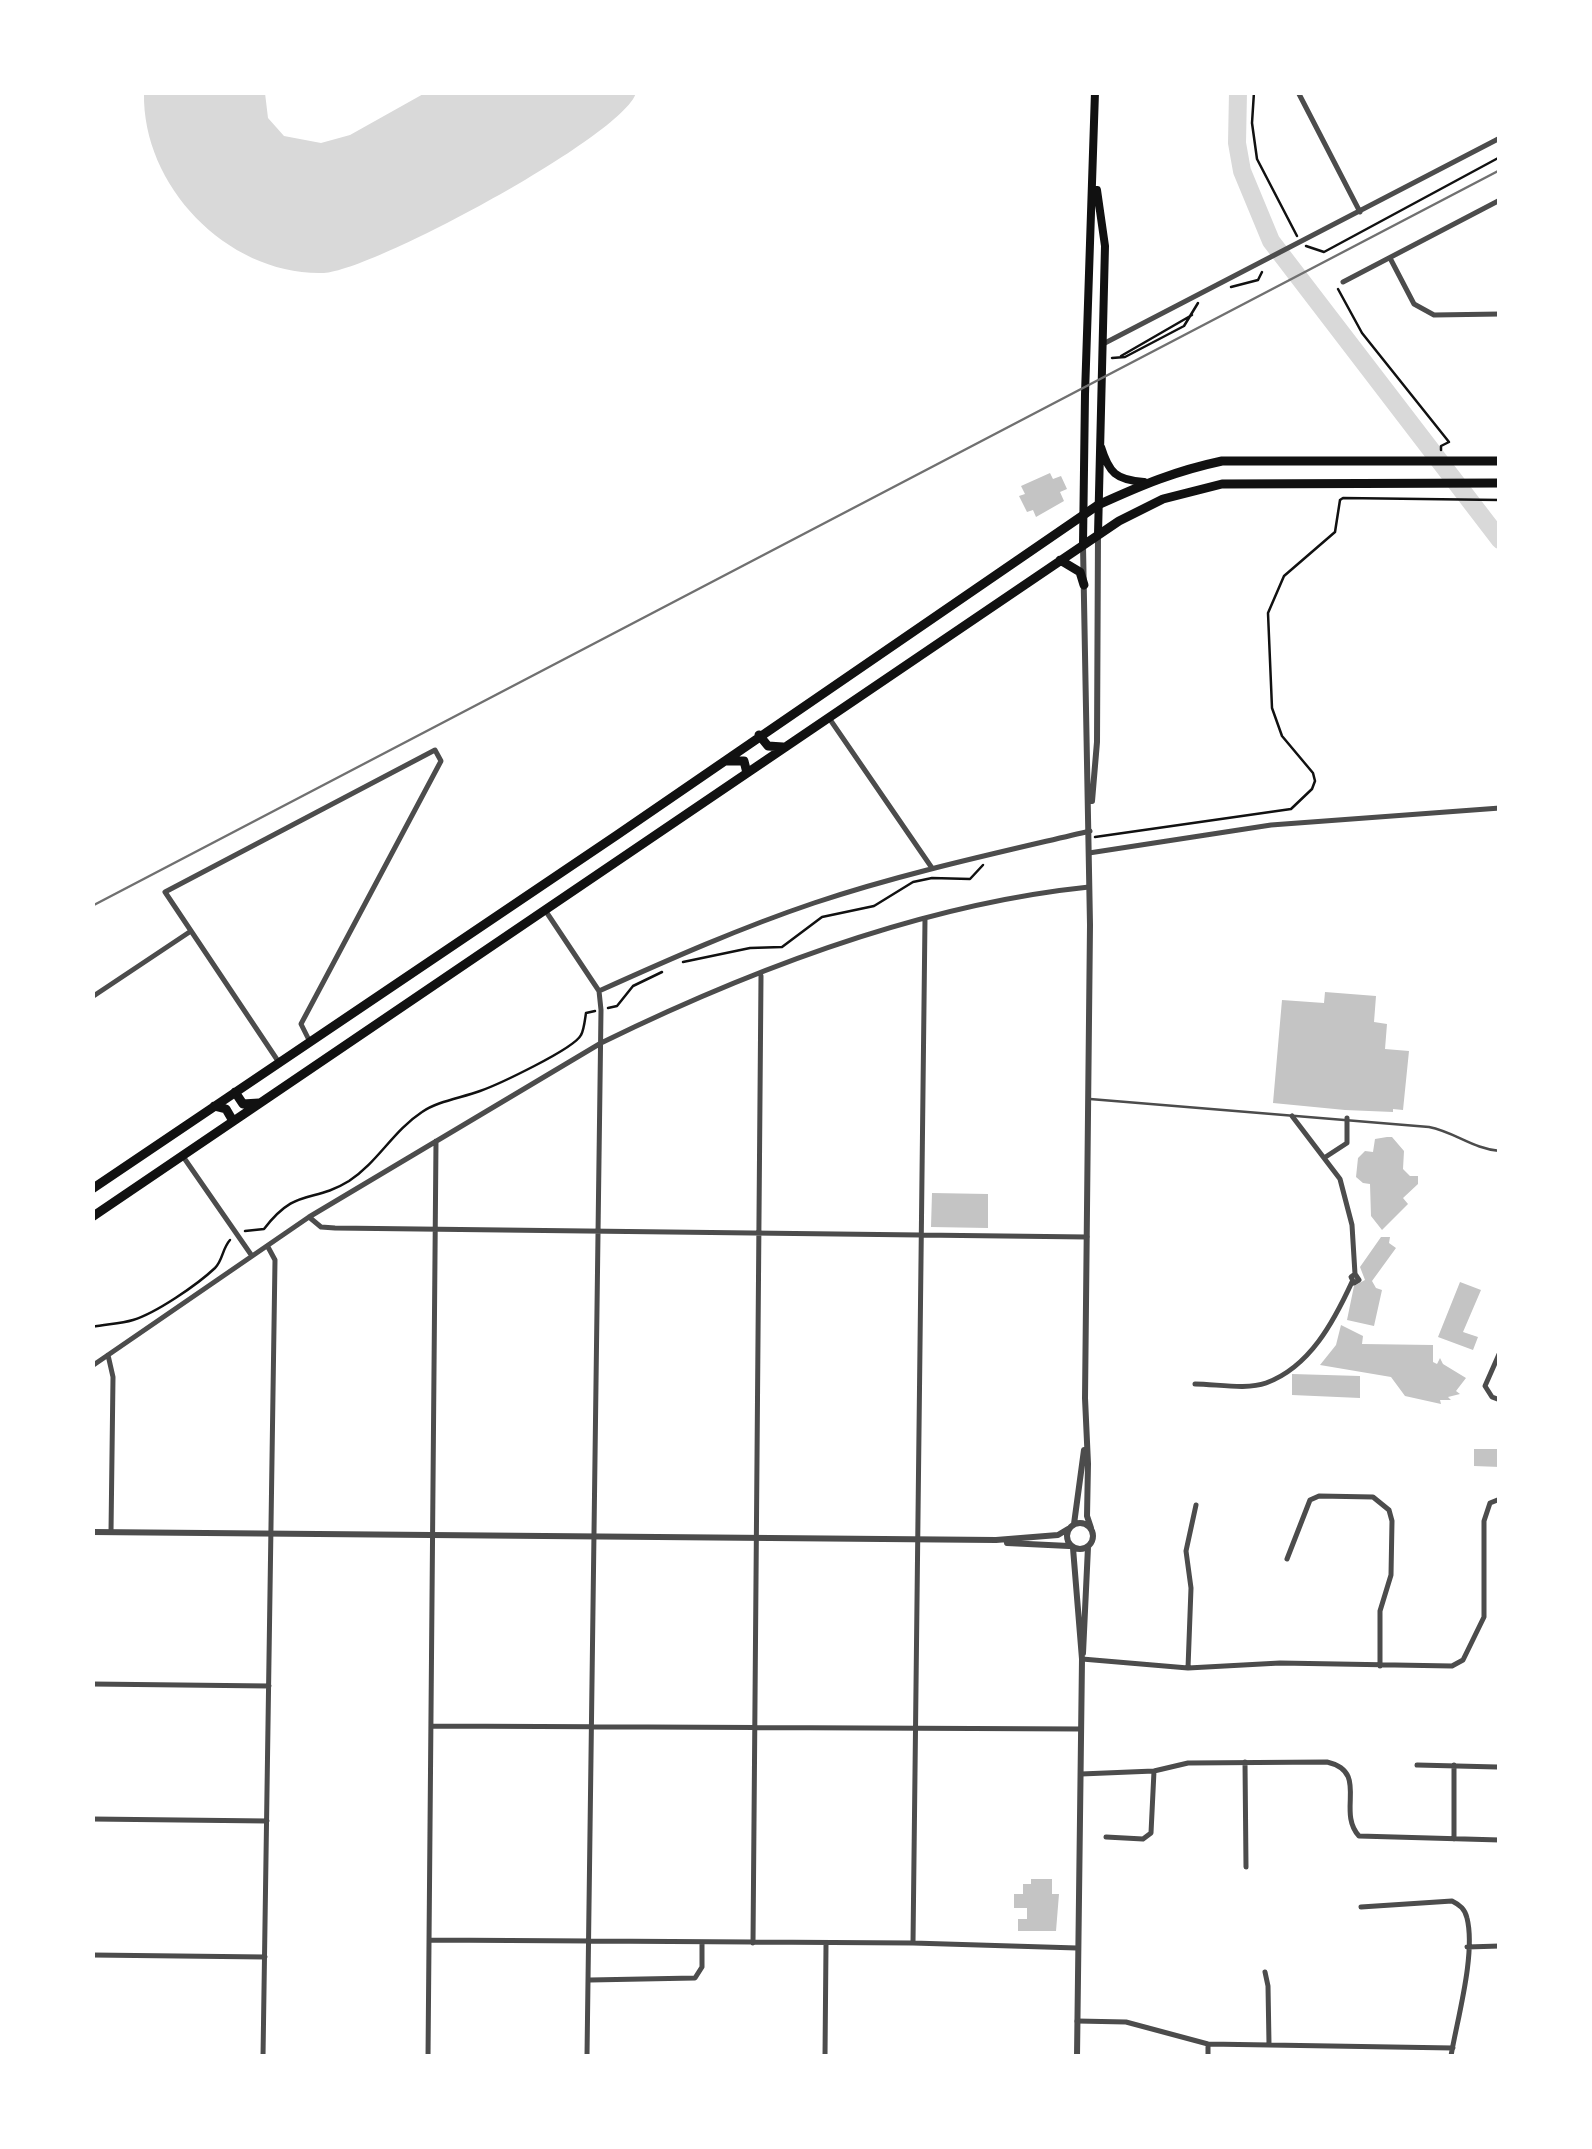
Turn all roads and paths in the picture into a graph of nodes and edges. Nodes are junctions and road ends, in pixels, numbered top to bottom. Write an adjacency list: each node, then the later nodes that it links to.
1 (1095, 92): 6 (main road)
2 (1254, 92): 9 (path)
3 (1298, 92): 8 (street)
4 (1500, 138): 8 (street)
5 (1500, 157): 10 (path)
6 (1094, 170): 18 (main road); 28 (main road)
7 (1500, 200): 11 (street)
8 (1360, 212): 18 (street)
9 (1296, 234)
10 (1303, 246)
11 (1390, 258): 13 (street); 17 (street)
12 (1264, 267): 14 (path)
13 (1340, 282): 20 (path)
14 (1227, 286)
15 (1203, 299): 16 (path)
16 (1193, 314): 16 (path)
17 (1500, 314)
18 (1101, 346): 19 (main road)
19 (1098, 438): 23 (main road); 27 (main road)
20 (1441, 450)
21 (1296, 459): 22 (highway); 23 (highway); 24 (highway)
22 (1500, 461)
23 (1144, 482): 27 (highway)
24 (1297, 482): 25 (highway); 29 (highway)
25 (1500, 483)
26 (1500, 500): 40 (path)
27 (1098, 505): 28 (highway); 29 (main road)
28 (1083, 514): 30 (main road); 34 (highway)
29 (1098, 534): 30 (highway); 39 (street)
30 (1083, 544): 31 (highway); 32 (street)
31 (1060, 560): 32 (highway); 33 (highway)
32 (1084, 585): 39 (street)
33 (829, 718): 35 (highway); 43 (street)
34 (758, 735): 35 (highway); 36 (highway)
35 (790, 744): 37 (highway)
36 (716, 765): 37 (highway); 48 (highway)
37 (747, 773): 45 (highway)
38 (1500, 808): 41 (street)
39 (1090, 829): 41 (street); 43 (street)
40 (1101, 835)
41 (1090, 853): 44 (street)
42 (987, 860): 52 (path)
43 (932, 868): 55 (street)
44 (1089, 887): 46 (street); 63 (street)
45 (545, 910): 49 (highway); 55 (street)
46 (925, 919): 54 (street); 80 (street)
47 (191, 931): 56 (street); 59 (street); 61 (street)
48 (470, 934): 49 (highway); 50 (highway)
49 (501, 940): 51 (highway)
50 (450, 948): 51 (highway); 59 (highway)
51 (470, 960): 64 (highway)
52 (676, 965)
53 (662, 972): 57 (path)
54 (761, 974): 60 (street); 79 (street)
55 (599, 991): 60 (street)
56 (92, 997)
57 (606, 1009)
58 (596, 1011): 78 (path)
59 (309, 1040): 61 (highway)
60 (601, 1043): 69 (street); 77 (street)
61 (278, 1061): 62 (highway)
62 (235, 1092): 64 (highway); 65 (highway)
63 (1088, 1098): 66 (lane); 81 (street)
64 (261, 1102): 68 (highway)
65 (214, 1106): 68 (highway); 73 (highway)
66 (1292, 1116): 67 (lane); 72 (street)
67 (1347, 1118): 70 (lane); 72 (street)
68 (233, 1121): 71 (highway)
69 (436, 1141): 74 (street); 76 (street)
70 (1500, 1151)
71 (182, 1156): 75 (highway); 84 (street)
72 (1324, 1158): 89 (street)
73 (92, 1188)
74 (310, 1217): 76 (street); 83 (street)
75 (92, 1218)
76 (438, 1229): 77 (street); 99 (street)
77 (598, 1230): 79 (street); 100 (street)
78 (242, 1232)
79 (760, 1232): 80 (street); 101 (street)
80 (922, 1235): 81 (street); 102 (street)
81 (1088, 1236): 91 (street)
82 (232, 1239): 85 (path)
83 (268, 1247): 84 (street); 98 (street)
84 (252, 1257): 87 (street)
85 (92, 1326)
86 (1500, 1352): 90 (street)
87 (108, 1355): 88 (street); 97 (street)
88 (92, 1366)
89 (1195, 1384)
90 (1500, 1400)
91 (1085, 1444): 94 (street); 95 (street)
92 (1500, 1499): 108 (street)
93 (1196, 1505): 109 (street)
94 (1071, 1527): 95 (street); 103 (street); 104 (street)
95 (1091, 1528): 105 (street)
96 (92, 1532): 97 (street)
97 (112, 1532): 98 (street)
98 (272, 1534): 99 (street); 111 (street)
99 (434, 1535): 100 (street); 112 (street)
100 (595, 1536): 101 (street); 113 (street)
101 (757, 1538): 102 (street); 114 (street)
102 (918, 1539): 103 (street); 115 (street)
103 (996, 1540): 104 (street)
104 (1072, 1547): 105 (street); 107 (street)
105 (1088, 1547): 107 (street)
106 (1287, 1559): 108 (street)
107 (1082, 1659): 109 (street); 116 (street)
108 (1380, 1666): 109 (street)
109 (1188, 1668)
110 (92, 1684): 111 (street)
111 (269, 1686): 124 (street)
112 (431, 1726): 113 (street); 130 (street)
113 (594, 1727): 114 (street); 131 (street)
114 (753, 1728): 115 (street); 133 (street)
115 (916, 1728): 116 (street); 134 (street)
116 (1080, 1729): 122 (street)
117 (1245, 1762): 121 (street); 126 (street); 128 (street)
118 (1417, 1765): 119 (street)
119 (1454, 1765): 120 (street); 126 (street)
120 (1497, 1767)
121 (1154, 1770): 122 (street); 125 (street)
122 (1081, 1774): 138 (street)
123 (92, 1819): 124 (street)
124 (267, 1821): 140 (street)
125 (1106, 1837)
126 (1454, 1840): 127 (street)
127 (1500, 1840)
128 (1246, 1866)
129 (1361, 1907): 137 (street)
130 (429, 1940): 131 (street); 148 (street)
131 (590, 1941): 132 (street); 142 (street)
132 (702, 1942): 133 (street); 142 (street)
133 (753, 1943): 135 (street)
134 (914, 1943): 135 (street); 138 (street)
135 (826, 1944): 150 (street)
136 (1500, 1946): 137 (street)
137 (1467, 1947): 146 (street)
138 (1078, 1948): 143 (street)
139 (92, 1955): 140 (street)
140 (265, 1957): 147 (street)
141 (1265, 1972): 145 (street)
142 (590, 1980): 149 (street)
143 (1077, 2021): 144 (street); 151 (street)
144 (1208, 2044): 145 (street); 152 (street)
145 (1269, 2044): 146 (street)
146 (1453, 2048): 153 (street)
147 (263, 2056)
148 (428, 2056)
149 (587, 2056)
150 (825, 2056)
151 (1077, 2056)
152 (1208, 2056)
153 (1451, 2056)

